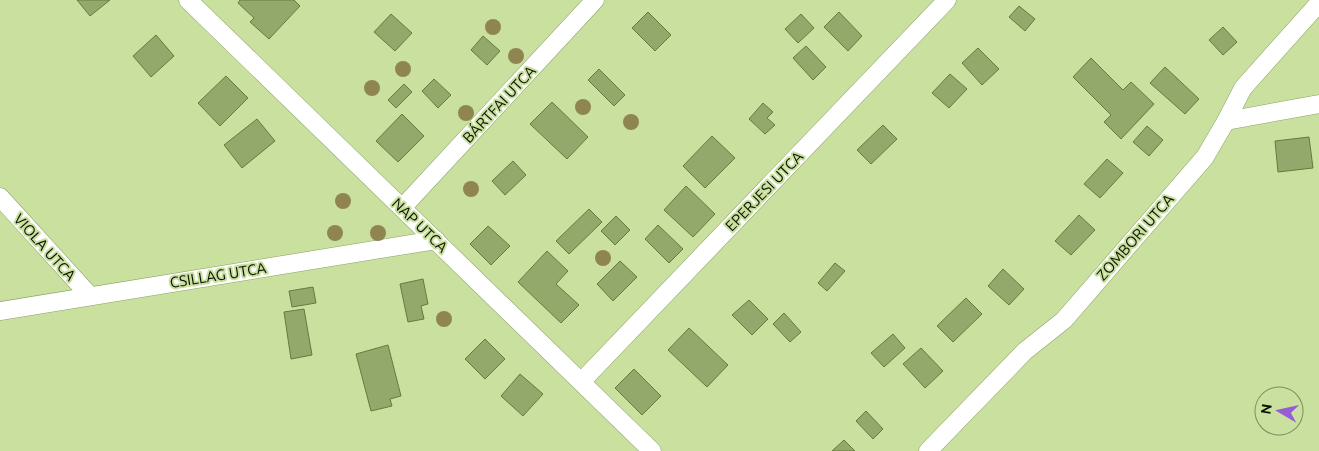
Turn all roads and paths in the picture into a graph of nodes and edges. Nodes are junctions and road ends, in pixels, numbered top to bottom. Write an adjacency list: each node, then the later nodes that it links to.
1 (189, 0): 8 (street, NAP UTCA)
2 (595, 0): 8 (street, BÁRTFAI UTCA)
3 (947, 0): 12 (street, EPERJESI UTCA)
4 (1319, 3): 6 (street, ZOMBORI UTCA)
5 (1319, 104): 6 (street)
6 (1226, 121): 14 (street, ZOMBORI UTCA)
7 (0, 197): 10 (street, VIOLA UTCA)
8 (402, 208): 9 (street, NAP UTCA)
9 (436, 240): 10 (street, CSILLAG UTCA); 12 (street, NAP UTCA)
10 (90, 296): 11 (street, CSILLAG UTCA)
11 (0, 311)
12 (582, 381): 13 (street, NAP UTCA)
13 (652, 451)
14 (928, 451)

